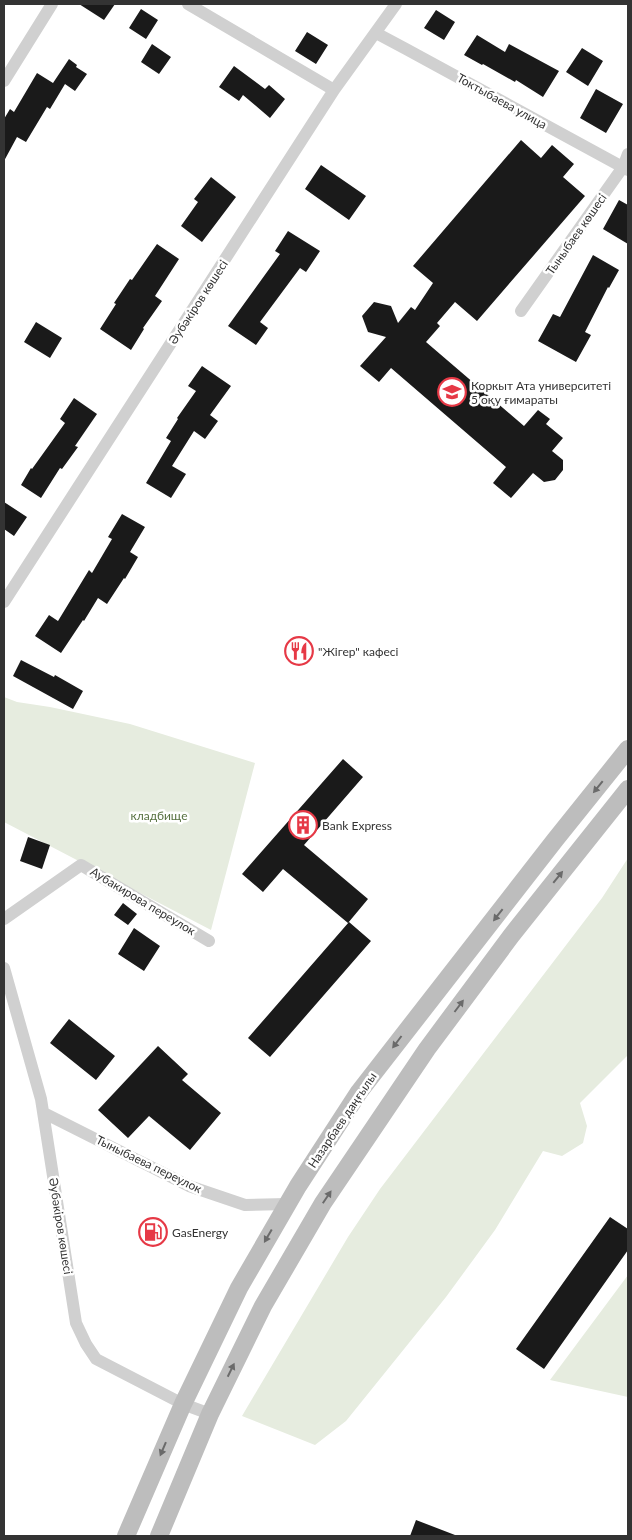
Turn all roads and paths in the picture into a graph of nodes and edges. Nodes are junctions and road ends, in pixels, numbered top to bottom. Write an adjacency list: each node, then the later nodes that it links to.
1 (52, 4): 5 (street)
2 (188, 4): 6 (street)
3 (396, 4): 4 (street, Әубәкіров көшесі)
4 (376, 33): 6 (street, Әубәкіров көшесі); 8 (street, Токтыбаева улица)
5 (4, 81)
6 (334, 90): 10 (street, Әубәкіров көшесі)
7 (628, 154): 8 (street, Тыныбаев көшесі)
8 (626, 168): 9 (street, Тыныбаев көшесі)
9 (521, 311)
10 (4, 602)
11 (628, 749): 17 (main road, Назарбаев даңғылы, one-way to 17)
12 (628, 789): 19 (main road, one-way to 12)
13 (4, 919): 14 (street, Аубакирова переулок)
14 (209, 941)
15 (4, 968): 16 (street, Әубәкіров көшесі)
16 (44, 1113): 17 (street, Тыныбаева переулок); 18 (street, Әубәкіров көшесі)
17 (287, 1204): 18 (main road, Назарбаев даңғылы, one-way to 18)
18 (183, 1404): 19 (street, Әубәкіров көшесі); 20 (main road, Назарбаев даңғылы, one-way to 20)
19 (210, 1414): 21 (main road)
20 (126, 1536)
21 (159, 1536)

